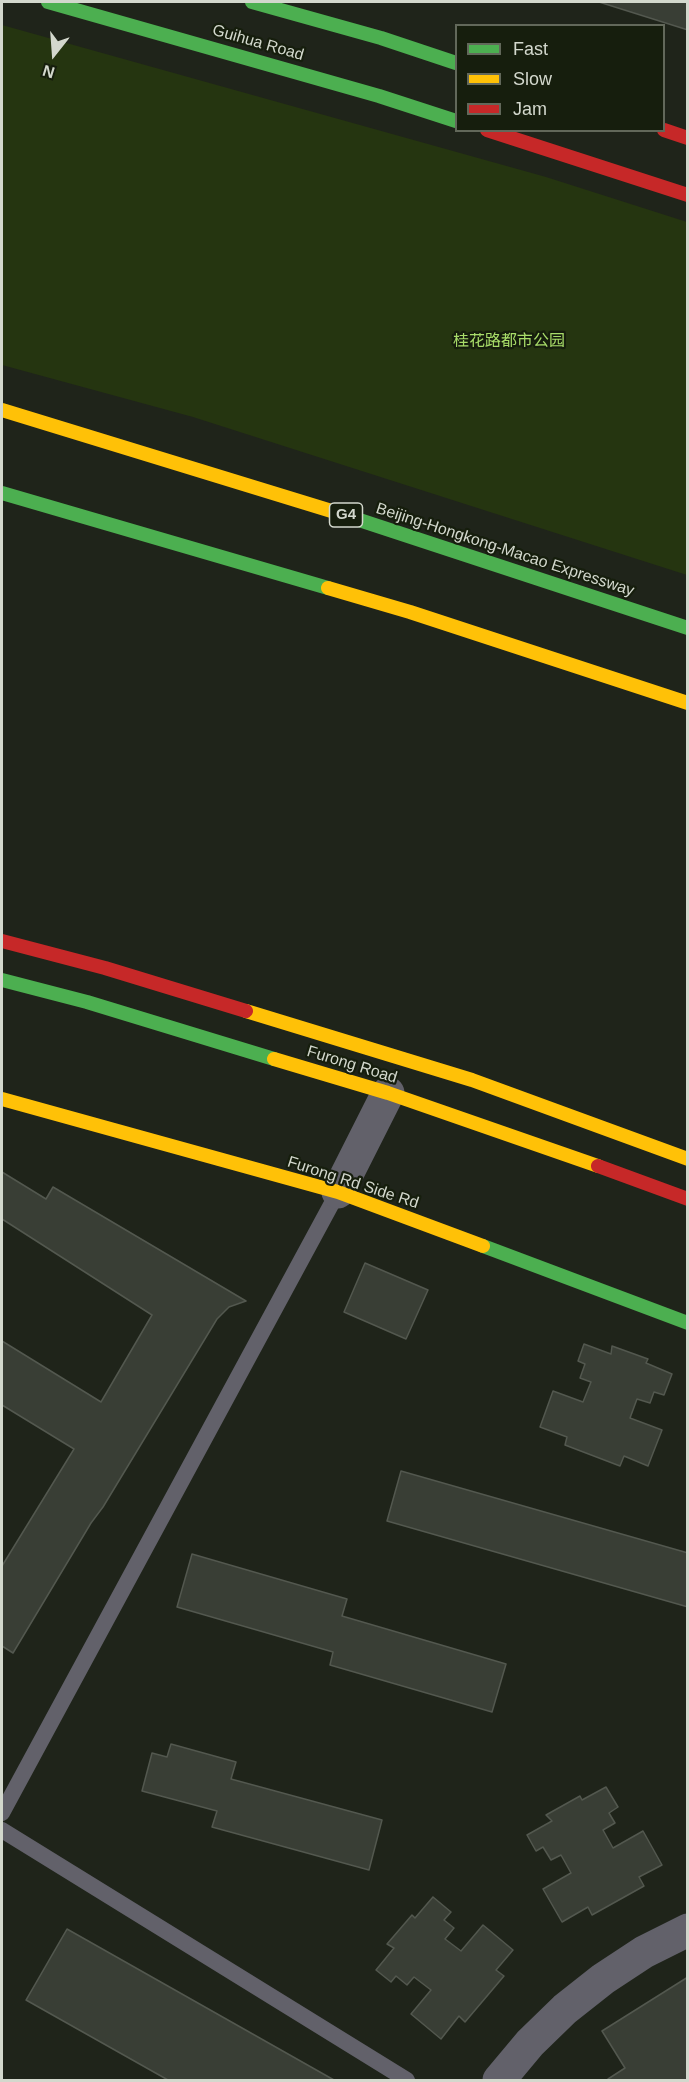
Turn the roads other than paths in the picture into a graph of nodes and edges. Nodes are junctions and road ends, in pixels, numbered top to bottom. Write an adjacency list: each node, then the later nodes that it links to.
1 (48, 2): 5 (main road, Guihua Road)
2 (252, 2): 3 (main road)
3 (300, 8): 4 (main road)
4 (455, 63)
5 (455, 121)
6 (665, 131): 8 (main road)
7 (493, 132): 9 (main road)
8 (687, 138)
9 (687, 195)
10 (2, 410): 12 (main road, Beijing-Hongkong-Macao Expressway / G4)
11 (2, 493): 13 (main road)
12 (687, 628)
13 (687, 703)
14 (2, 941): 18 (main road, Furong Road)
15 (2, 980): 16 (main road, Furong Road)
16 (388, 1093): 19 (street); 20 (main road, Furong Road)
17 (2, 1099): 19 (main road, Furong Rd Side Rd)
18 (687, 1159)
19 (338, 1192): 21 (main road, Furong Rd Side Rd); 22 (lane)
20 (687, 1199)
21 (687, 1323)
22 (2, 1813)
23 (2, 1830): 25 (lane)
24 (687, 1930): 26 (street)
25 (407, 2080)
26 (499, 2080)

